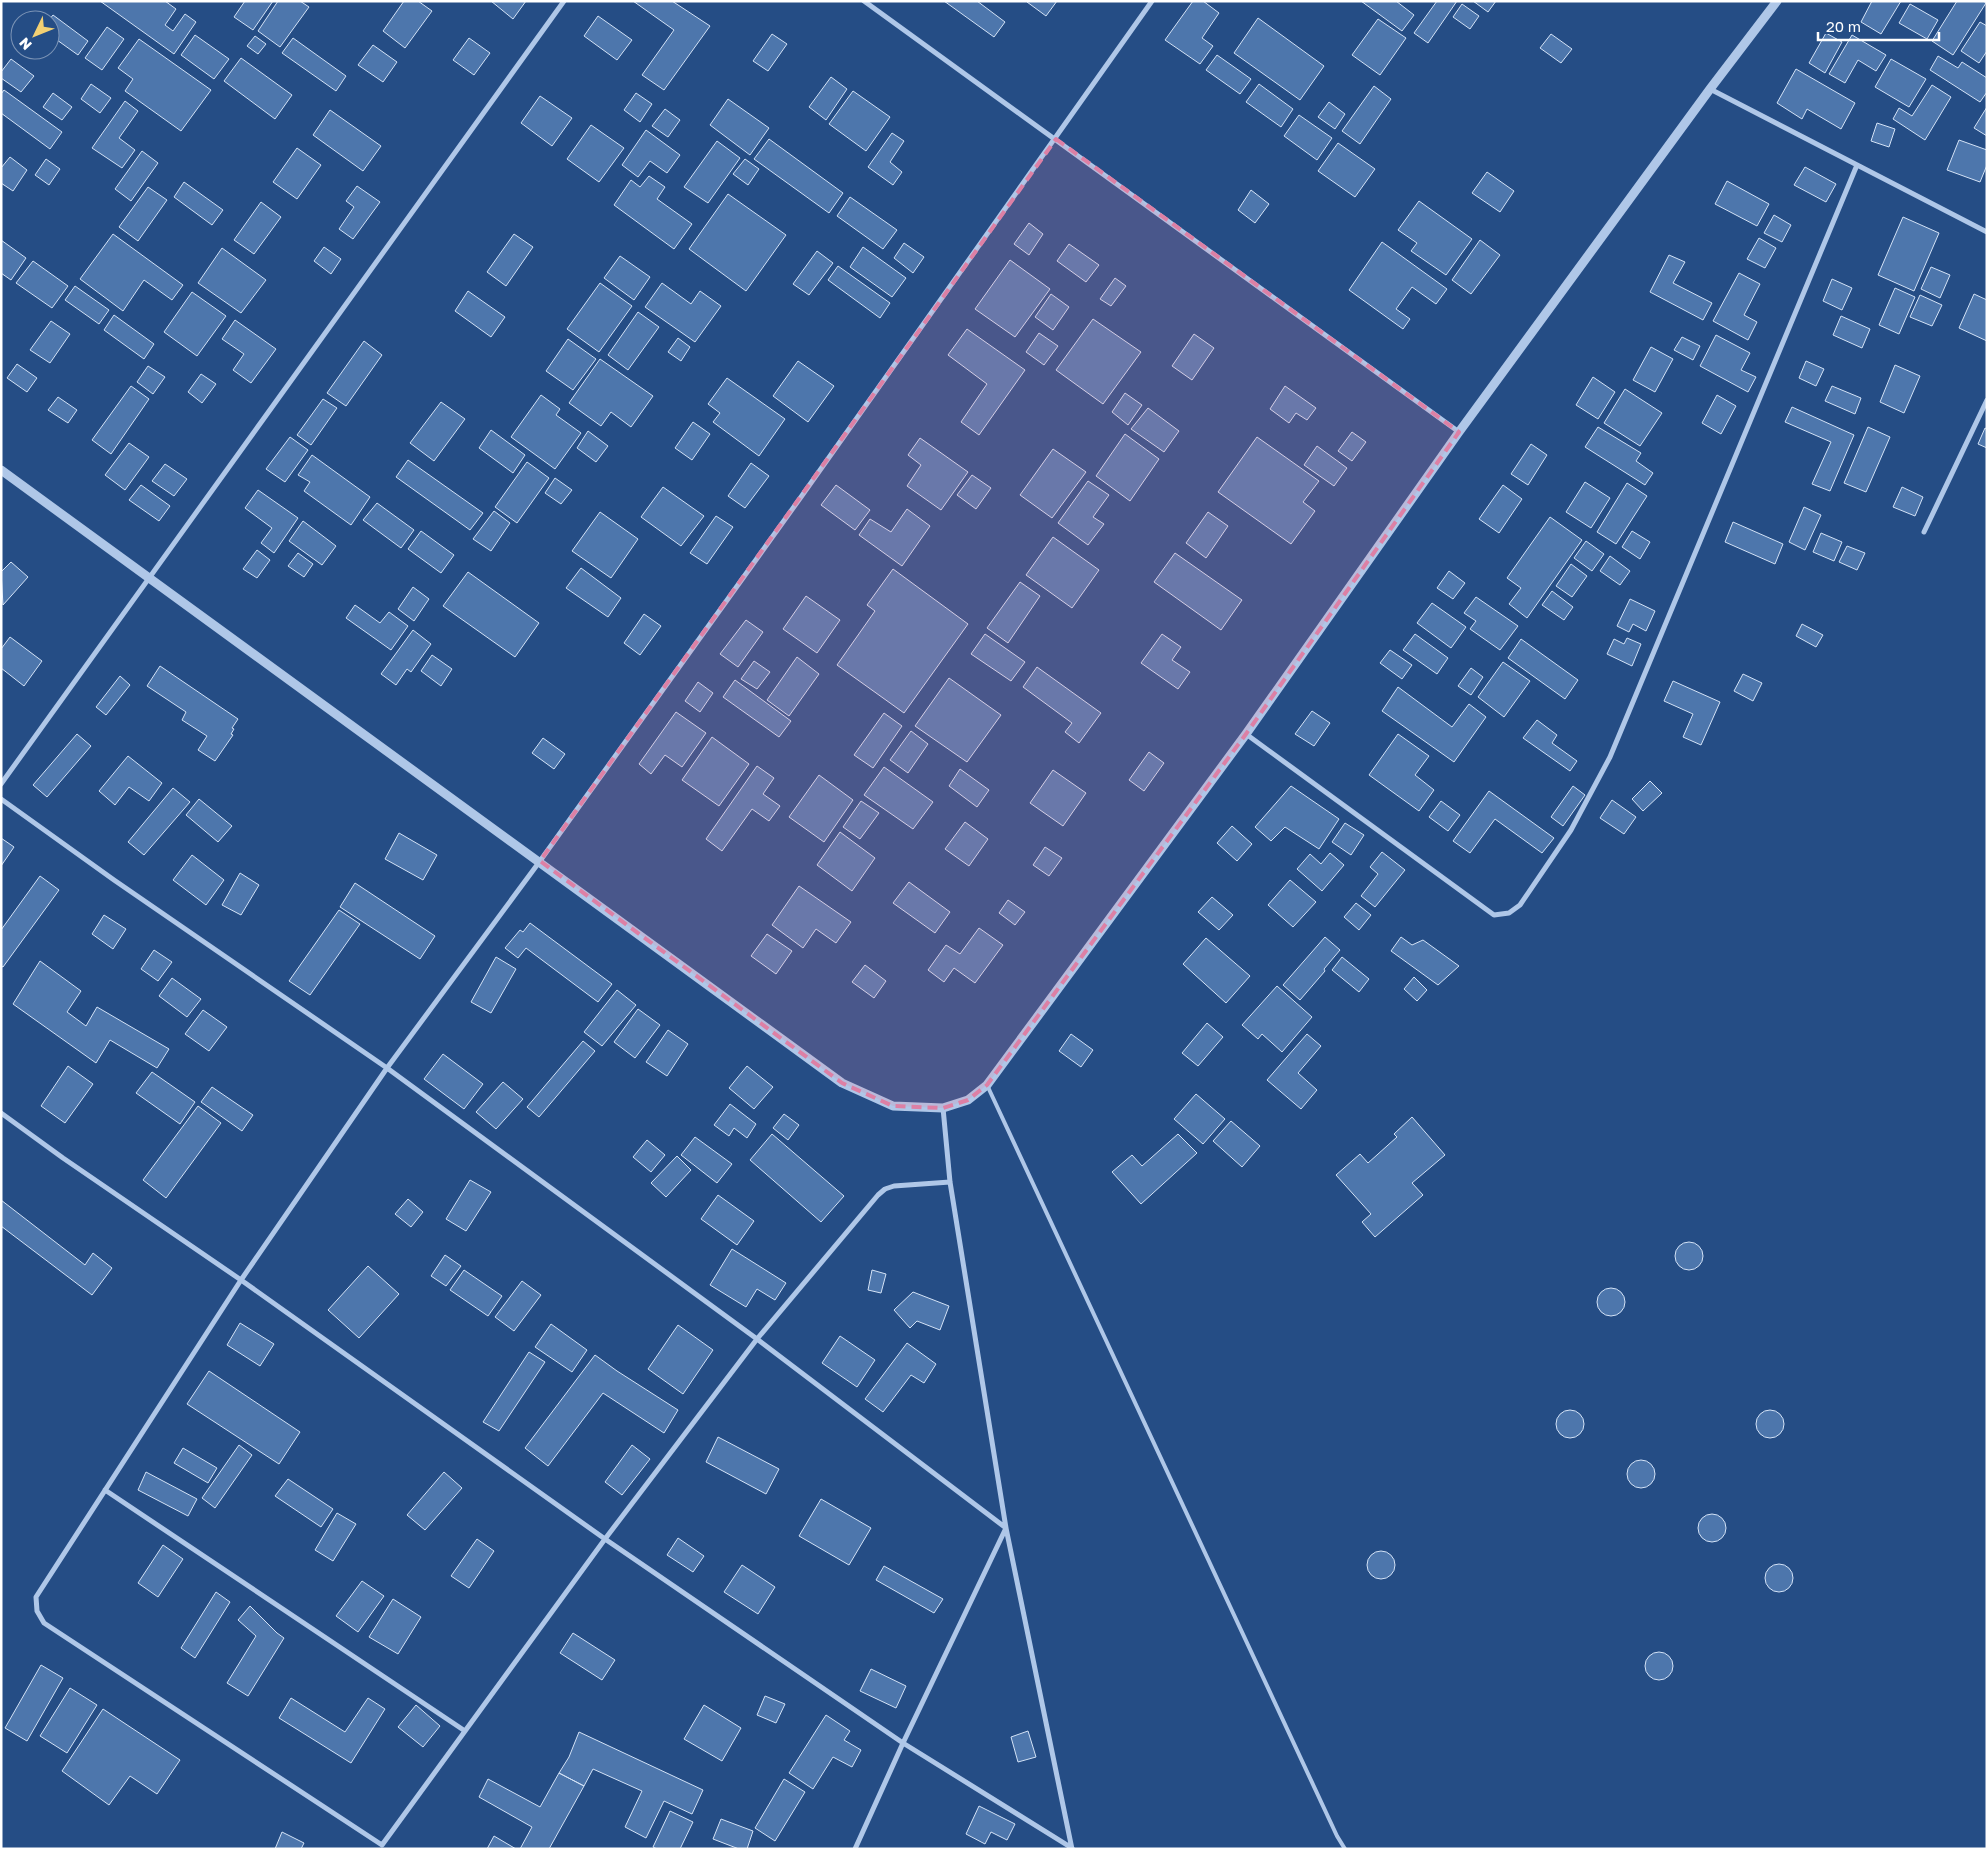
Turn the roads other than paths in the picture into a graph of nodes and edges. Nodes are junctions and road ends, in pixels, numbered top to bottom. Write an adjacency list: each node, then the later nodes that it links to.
1 (564, 1): 13 (street)
2 (864, 1): 6 (street)
3 (1152, 1): 6 (street)
4 (1777, 1): 5 (street)
5 (1710, 89): 7 (street); 10 (street)
6 (1056, 139): 10 (street); 17 (street)
7 (1857, 165): 8 (street); 14 (street)
8 (1987, 232)
9 (1987, 400): 12 (street)
10 (1459, 432): 14 (street)
11 (1, 470): 13 (street)
12 (1924, 532)
13 (150, 577): 15 (street); 17 (street)
14 (1246, 734): 19 (street)
15 (1, 784)
16 (1, 799): 18 (street)
17 (540, 861): 18 (street); 20 (street)
18 (387, 1068): 23 (street); 24 (street)
19 (987, 1085): 20 (street); 34 (lane)
20 (943, 1108): 22 (street)
21 (1, 1113): 23 (street)
22 (950, 1182): 24 (street); 26 (street)
23 (242, 1280): 25 (street); 27 (street)
24 (757, 1339): 26 (street); 27 (street)
25 (104, 1490): 28 (street); 30 (street)
26 (1006, 1528): 29 (street); 33 (street)
27 (605, 1538): 28 (street); 29 (street)
28 (465, 1731): 30 (street)
29 (903, 1743): 32 (street); 33 (street)
30 (382, 1845): 31 (street)
31 (389, 1849)
32 (855, 1849)
33 (1072, 1849)
34 (1345, 1849)

